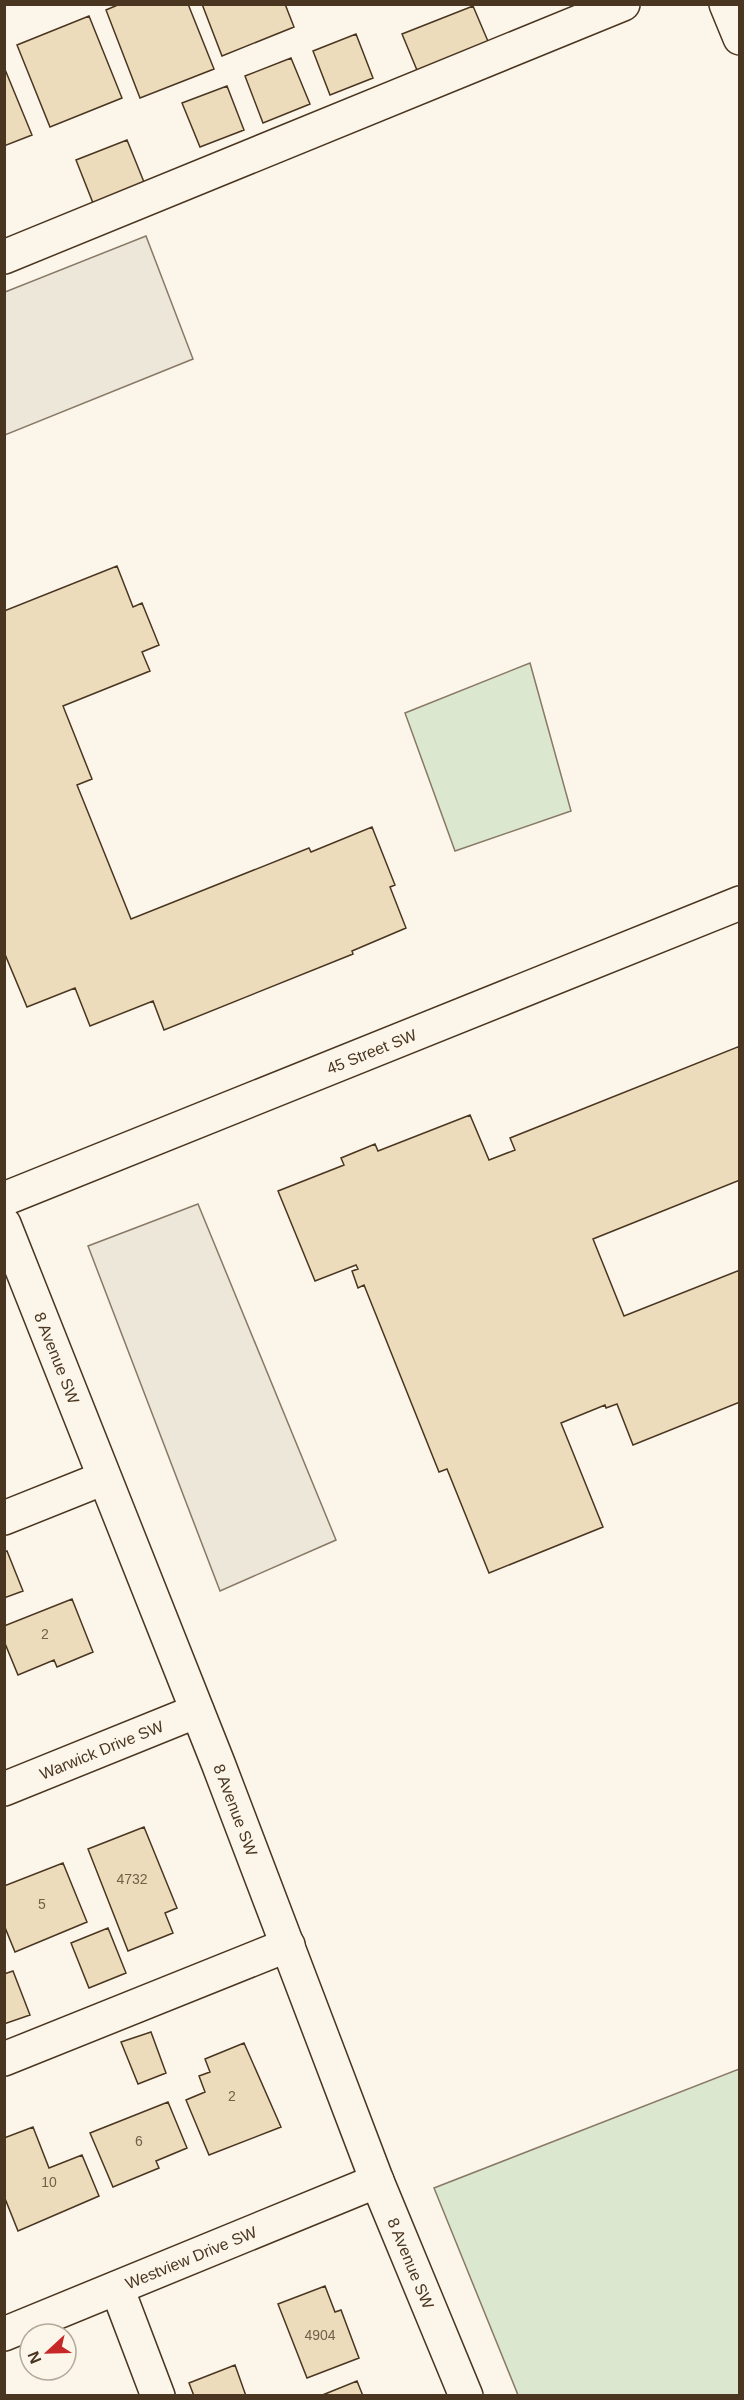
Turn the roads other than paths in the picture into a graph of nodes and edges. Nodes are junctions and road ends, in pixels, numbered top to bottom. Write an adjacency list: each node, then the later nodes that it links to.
1 (623, 4): 4 (street)
2 (726, 4): 3 (street)
3 (740, 38)
4 (4, 257)
5 (740, 903): 6 (street, 45 Street SW)
6 (4, 1200)
7 (4, 1224): 8 (street, 8 Avenue SW)
8 (104, 1478): 9 (street); 10 (street, 8 Avenue SW)
9 (4, 1518)
10 (197, 1711): 11 (street, Warwick Drive SW); 12 (street, 8 Avenue SW)
11 (4, 1789)
12 (288, 1945): 13 (street); 14 (street, 8 Avenue SW)
13 (4, 2059)
14 (378, 2181): 15 (street, Westview Drive SW); 18 (street, 8 Avenue SW)
15 (117, 2288): 16 (street, Westview Drive SW); 17 (street)
16 (4, 2334)
17 (159, 2396)
18 (466, 2396)

